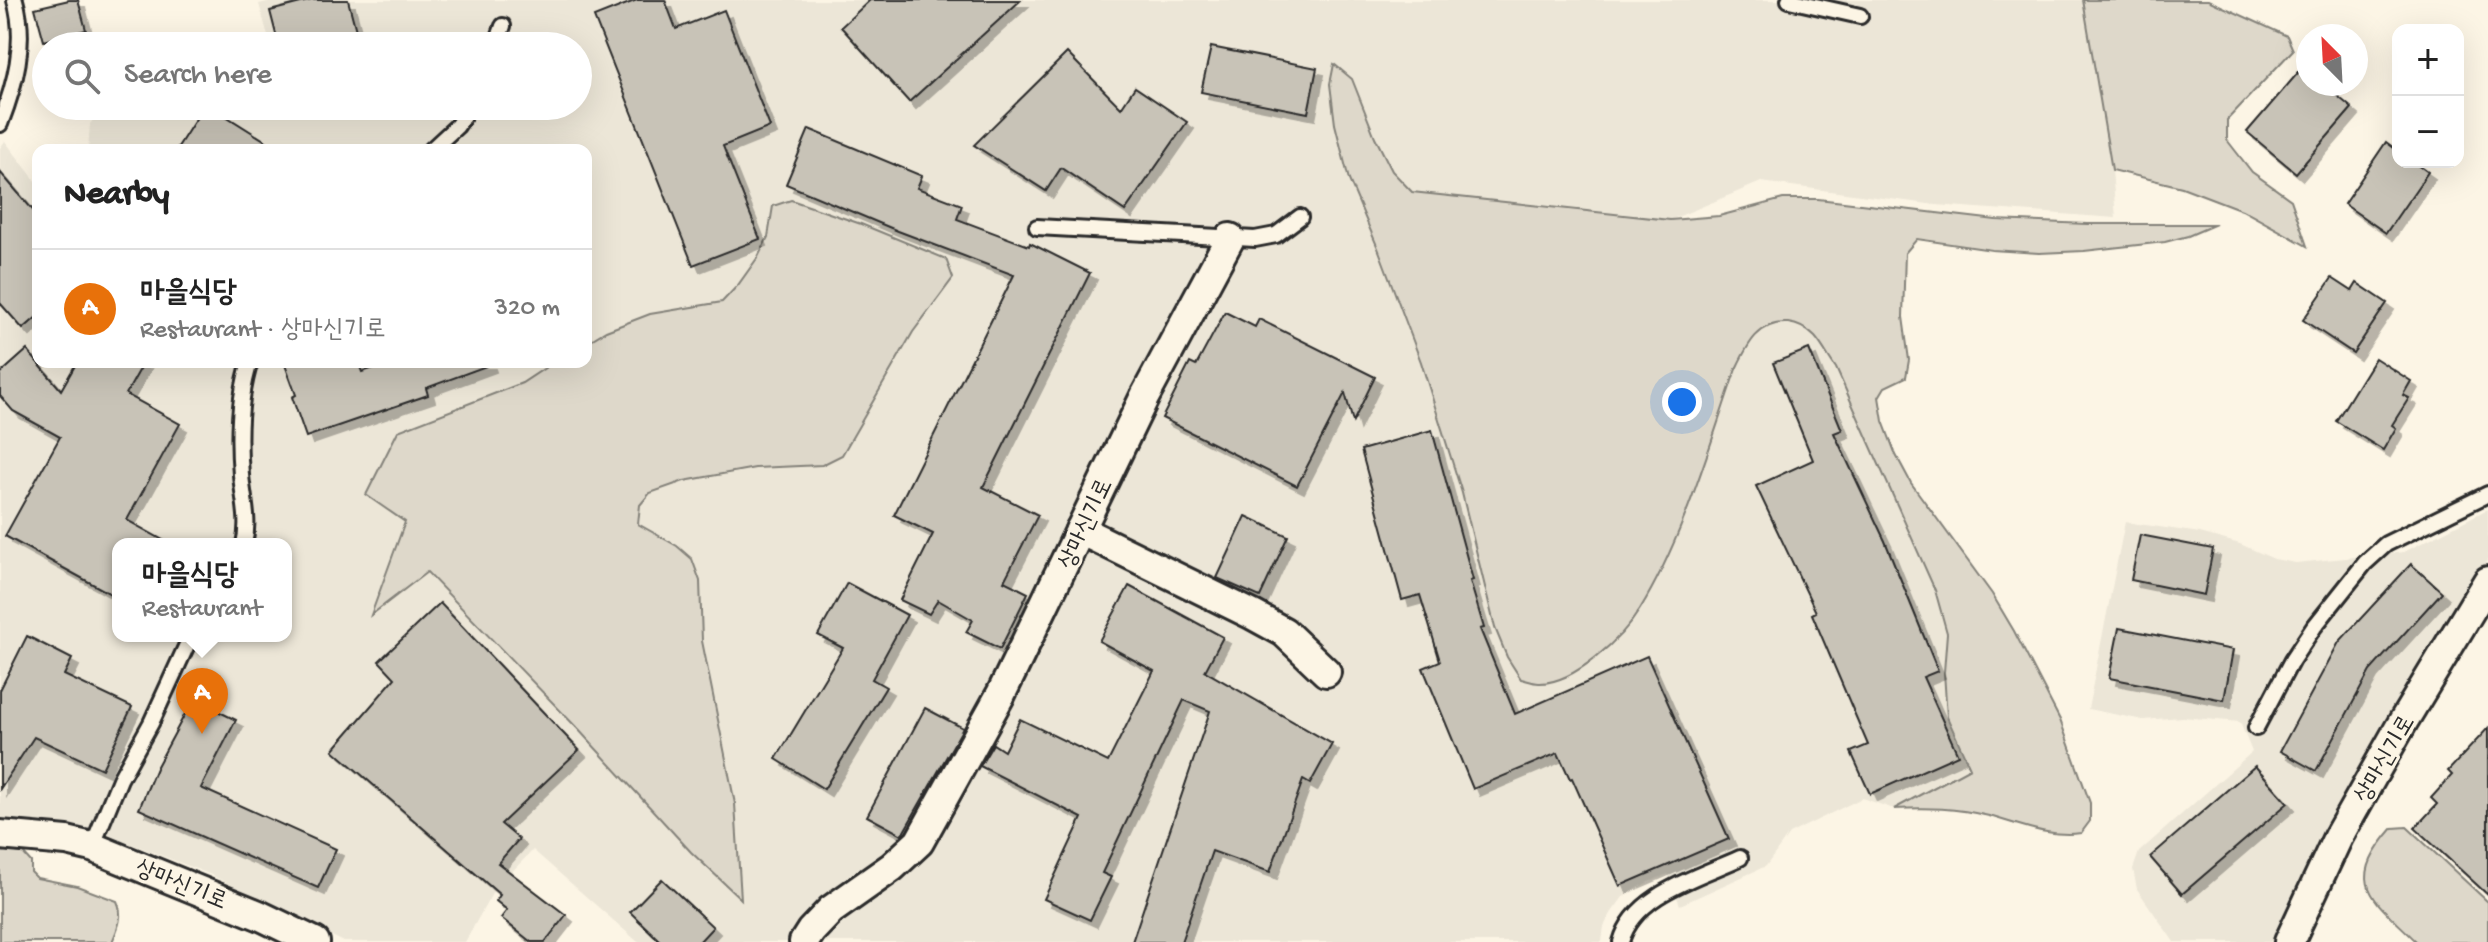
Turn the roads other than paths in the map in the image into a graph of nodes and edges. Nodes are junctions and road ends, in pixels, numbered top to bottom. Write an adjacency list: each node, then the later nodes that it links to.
1 (15, 0): 7 (lane)
2 (1789, 0): 3 (lane)
3 (1860, 16)
4 (503, 26): 5 (lane)
5 (501, 32)
6 (461, 120): 8 (lane)
7 (0, 124)
8 (438, 144)
9 (1300, 217): 11 (lane)
10 (1037, 227): 11 (lane)
11 (1230, 238): 14 (street, 상마신기로)
12 (249, 368): 15 (lane)
13 (2488, 494): 19 (lane)
14 (1080, 530): 18 (street); 24 (street, 상마신기로)
15 (245, 538)
16 (2488, 581): 26 (street, 상마신기로)
17 (188, 642): 21 (lane)
18 (1326, 672)
19 (2256, 728)
20 (0, 835): 21 (street, 상마신기로)
21 (92, 847): 23 (street, 상마신기로)
22 (1740, 858): 25 (lane)
23 (315, 942)
24 (804, 942)
25 (1621, 942)
26 (2289, 942)

